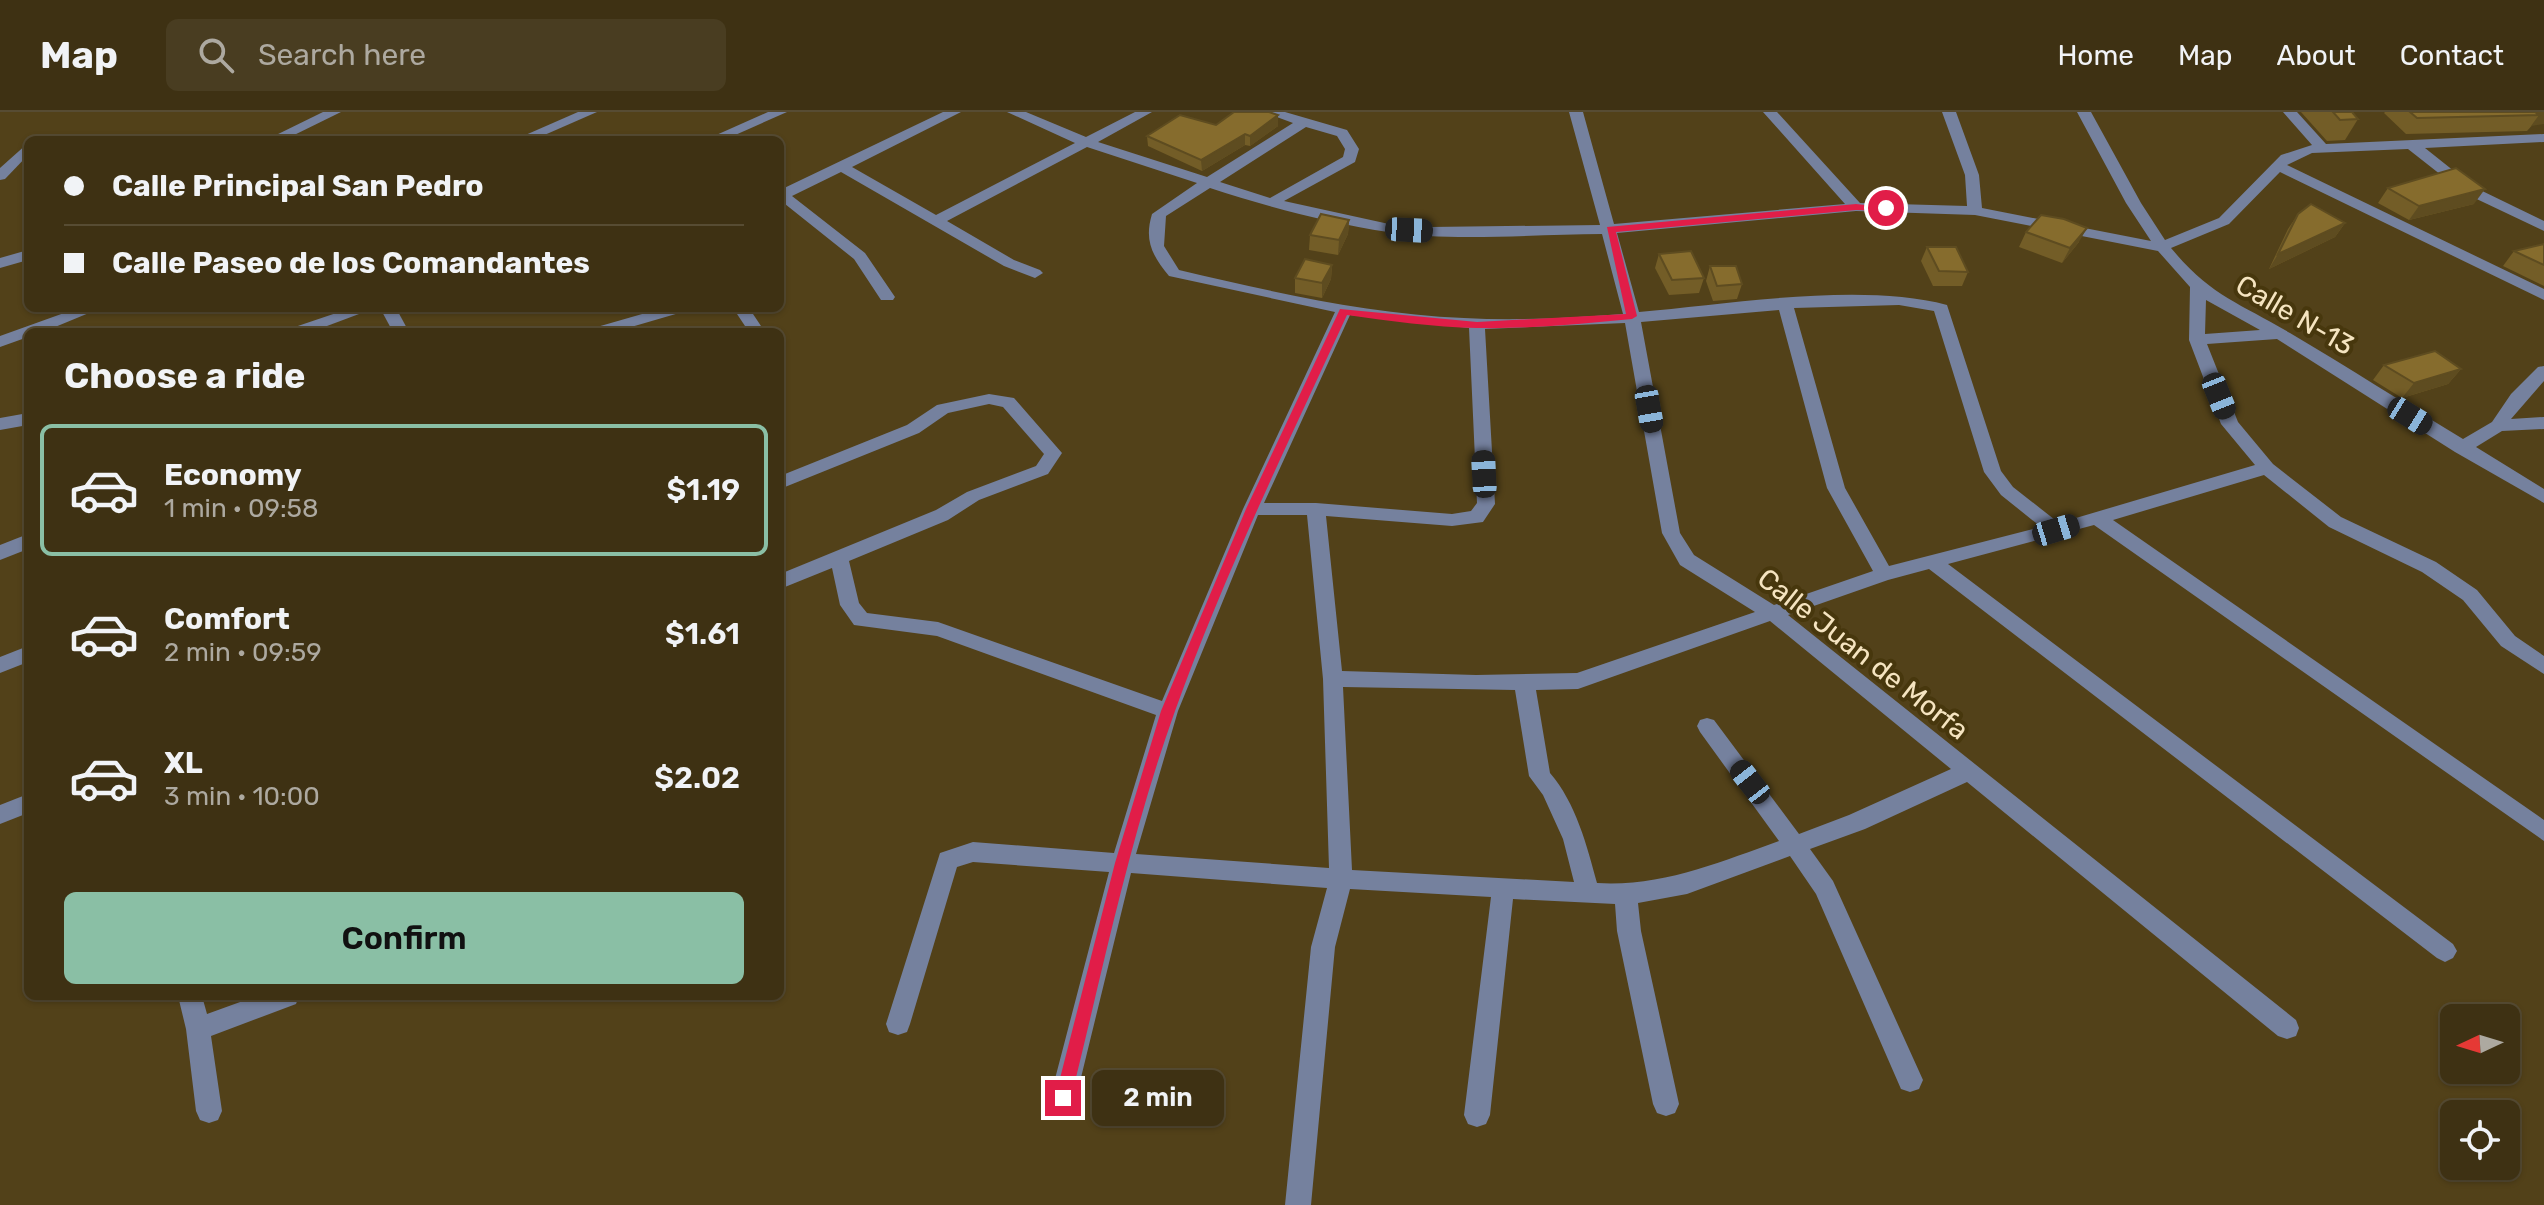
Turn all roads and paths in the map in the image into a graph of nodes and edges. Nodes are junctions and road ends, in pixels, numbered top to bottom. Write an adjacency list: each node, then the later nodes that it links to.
1 (334, 112): 14 (street)
2 (590, 112): 15 (street)
3 (780, 112): 16 (street)
4 (954, 112): 22 (street)
5 (1014, 112): 18 (street)
6 (1145, 112): 18 (street)
7 (1270, 112): 13 (street)
8 (1576, 112): 33 (street, Calle Juan de Morfa)
9 (1770, 112): 29 (street)
10 (1949, 112): 30 (street)
11 (2084, 112): 34 (street, Calle N-13)
12 (2290, 112): 20 (street)
13 (1302, 123): 25 (street); 28 (street)
14 (281, 136)
15 (531, 136)
16 (722, 136)
17 (2544, 138): 19 (street)
18 (1085, 142): 25 (street); 31 (street)
19 (2410, 143): 20 (street); 32 (street)
20 (2322, 148): 23 (street)
21 (24, 151): 24 (street)
22 (841, 166): 26 (street); 31 (street)
23 (2279, 166): 34 (street); 39 (street)
24 (1, 172)
25 (1207, 183): 28 (street); 42 (street)
26 (784, 194)
27 (784, 198): 40 (street)
28 (1271, 203): 33 (street)
29 (1856, 207): 30 (street); 33 (street)
30 (1975, 211): 34 (street)
31 (935, 221): 37 (street)
32 (2544, 227)
33 (1610, 229): 46 (street, Calle Juan de Morfa)
34 (2160, 247): 38 (street, Calle N-13)
35 (24, 256): 36 (street)
36 (0, 263)
37 (1035, 273)
38 (2198, 287): 52 (street, Calle N-13); 53 (street)
39 (2544, 295)
40 (887, 297)
41 (1785, 304): 46 (street); 67 (street); 72 (street)
42 (1344, 311): 47 (street); 64 (street)
43 (82, 312): 48 (street)
44 (355, 312): 49 (street)
45 (666, 312): 50 (street)
46 (1632, 316): 47 (street); 74 (street, Calle Juan de Morfa)
47 (1477, 325): 65 (street)
48 (38, 328)
49 (307, 328)
50 (610, 328)
51 (24, 333): 54 (street)
52 (2281, 334): 53 (street); 60 (street, Calle N-13)
53 (2197, 340): 61 (street)
54 (0, 342)
55 (2544, 371): 59 (street)
56 (24, 420): 58 (street)
57 (2544, 423): 59 (street)
58 (0, 424)
59 (2498, 426): 60 (street)
60 (2461, 448): 63 (street, Calle N-13)
61 (2267, 468): 66 (street); 77 (street)
62 (784, 481): 70 (street)
63 (2544, 497)
64 (1252, 509): 65 (street); 80 (street)
65 (1316, 509): 78 (street)
66 (2097, 518): 67 (street); 85 (street)
67 (2056, 530): 71 (street)
68 (24, 543): 69 (street)
69 (0, 553)
70 (839, 557): 73 (street); 80 (street)
71 (1931, 561): 72 (street); 92 (street)
72 (1884, 574): 74 (street)
73 (784, 580)
74 (1774, 614): 79 (street); 82 (street, Calle Juan de Morfa)
75 (24, 656): 76 (street)
76 (0, 665)
77 (2544, 666)
78 (1333, 679): 79 (street); 88 (street)
79 (1524, 682): 90 (street)
80 (1168, 711): 87 (street)
81 (1707, 726): 86 (street)
82 (1967, 772): 86 (street); 96 (street, Calle Juan de Morfa)
83 (24, 805): 84 (street)
84 (0, 815)
85 (2544, 832)
86 (1793, 845): 91 (street); 98 (street)
87 (1122, 863): 88 (street); 95 (street); 99 (street)
88 (1341, 879): 89 (street); 103 (street)
89 (1503, 890): 90 (street); 102 (street)
90 (1589, 894): 91 (street)
91 (1626, 895): 100 (street)
92 (2445, 951)
93 (191, 1000): 97 (street)
94 (276, 1000): 97 (street)
95 (898, 1024)
96 (2287, 1028)
97 (198, 1029): 101 (street)
98 (1910, 1080)
99 (1063, 1098)
100 (1666, 1104)
101 (209, 1111)
102 (1477, 1115)
103 (1298, 1205)

